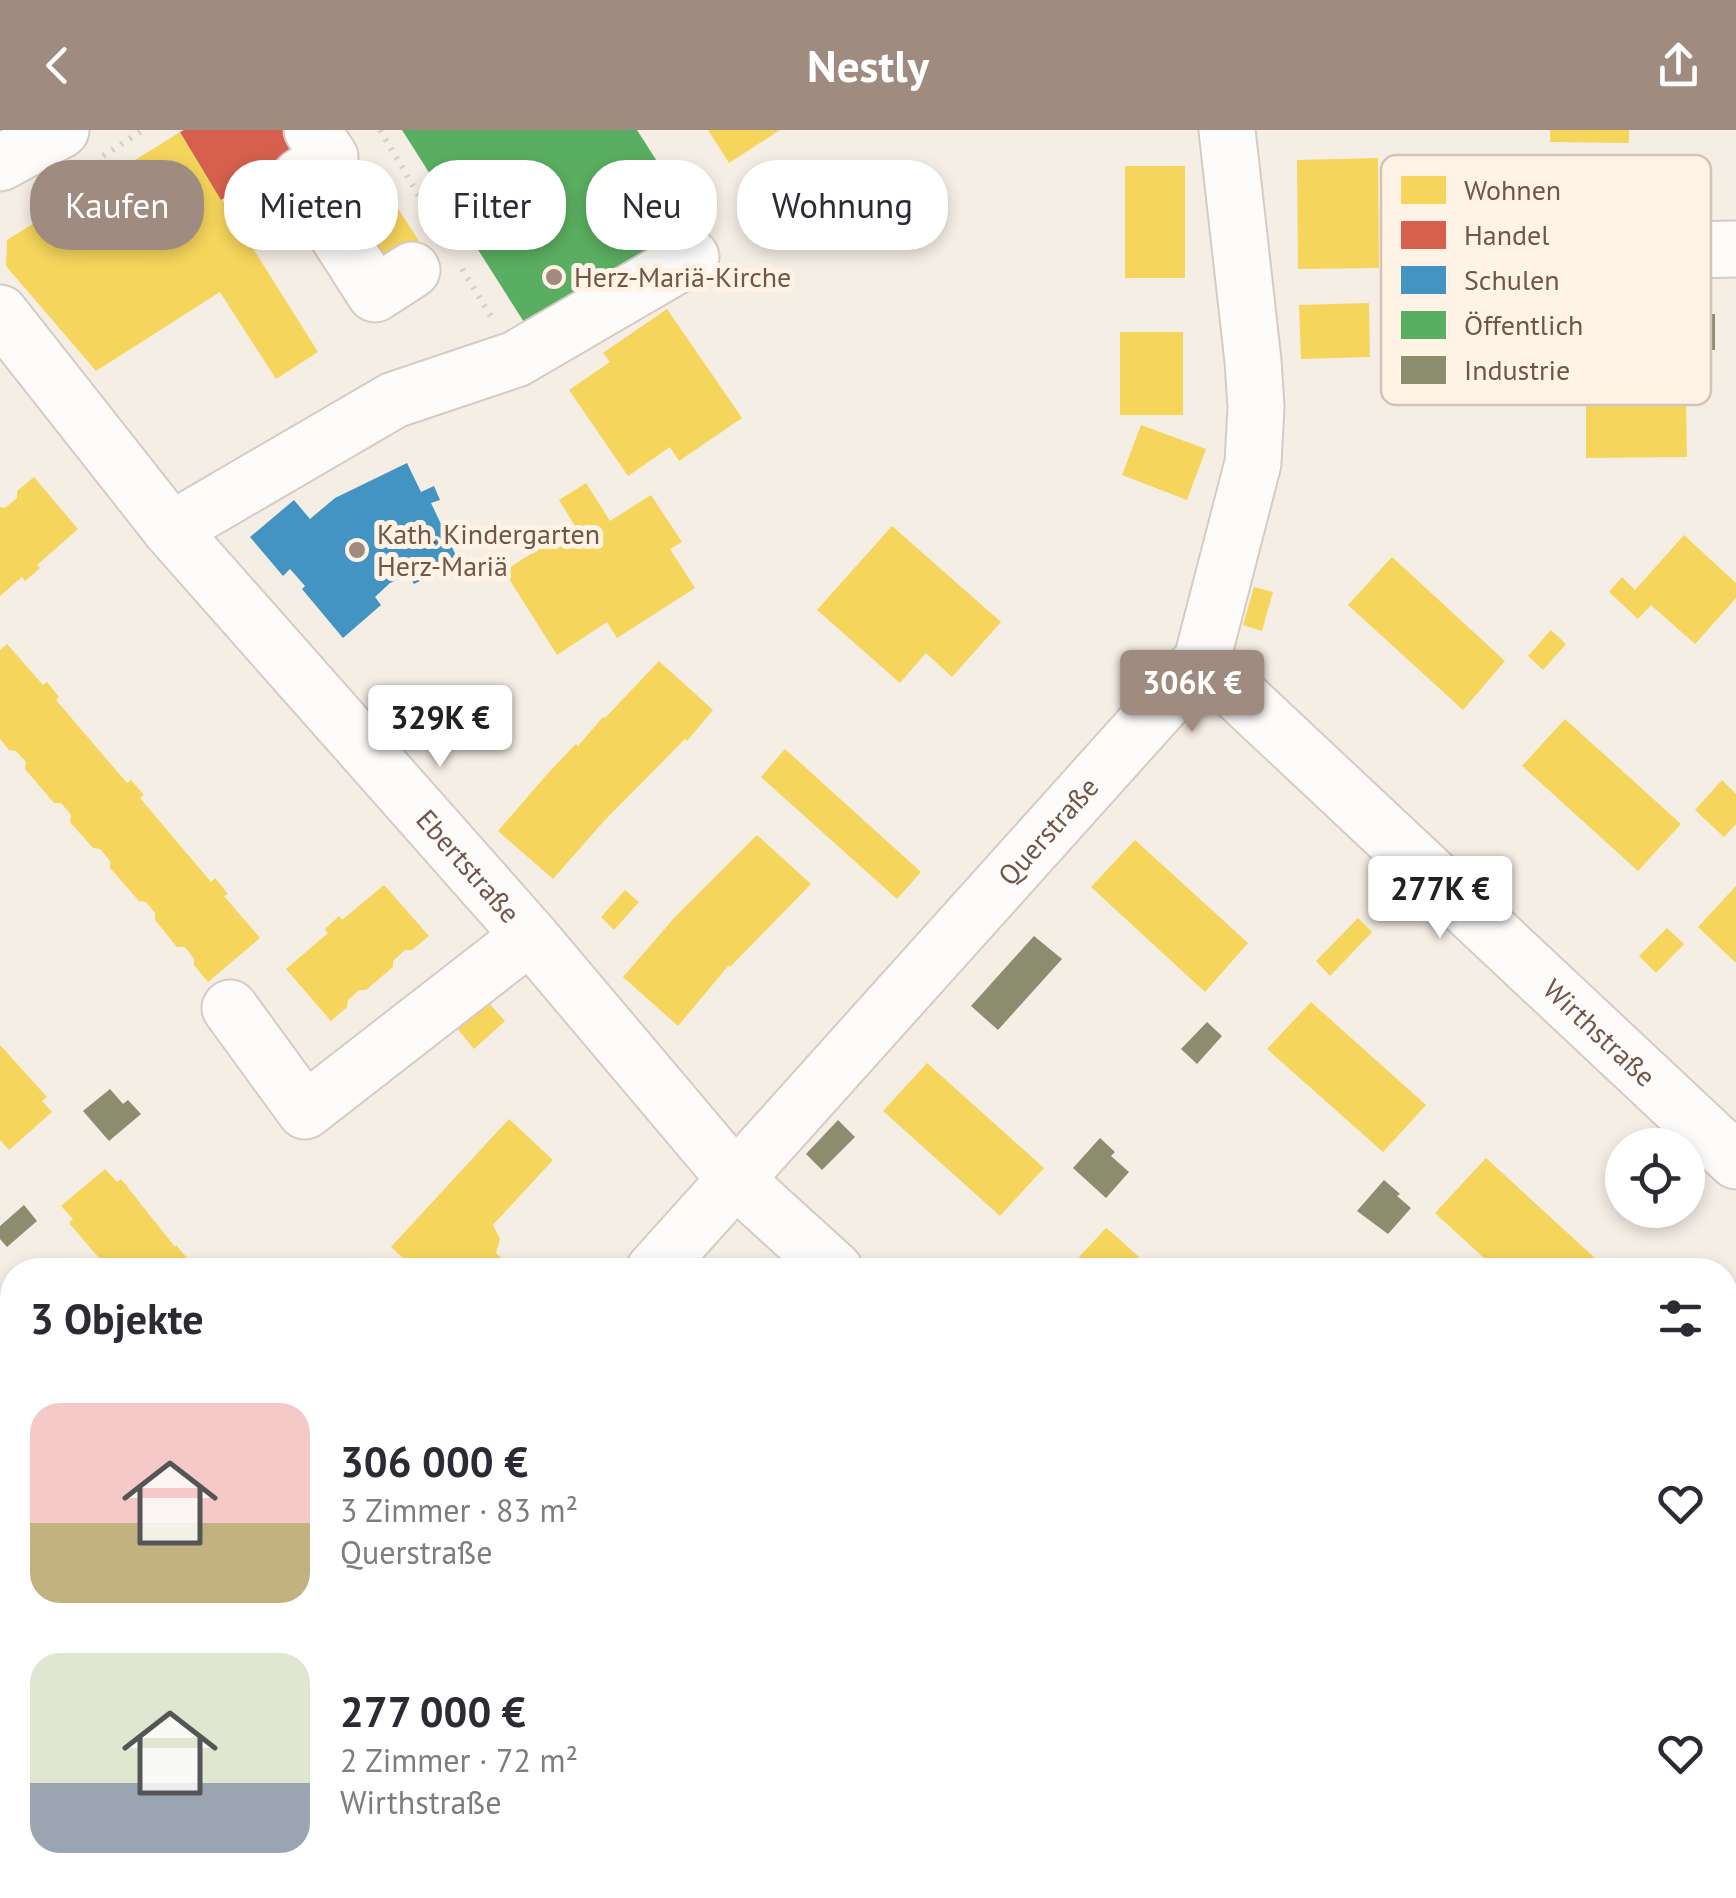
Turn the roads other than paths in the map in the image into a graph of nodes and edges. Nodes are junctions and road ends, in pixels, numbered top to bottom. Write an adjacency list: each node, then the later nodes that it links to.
1 (61, 130): 4 (street)
2 (312, 130): 8 (street)
3 (1227, 130): 11 (street, Querstraße)
4 (0, 163)
5 (1736, 249): 6 (street)
6 (1711, 250)
7 (691, 257): 10 (street)
8 (412, 270)
9 (0, 313): 10 (street, Ebertstraße)
10 (171, 530): 12 (street, Ebertstraße)
11 (1202, 660): 14 (street, Wirthstraße); 15 (street, Querstraße)
12 (530, 936): 13 (street); 15 (street, Ebertstraße)
13 (230, 1008)
14 (1736, 1161)
15 (736, 1180): 16 (street, Querstraße); 17 (street, Ebertstraße)
16 (665, 1258)
17 (822, 1258)

